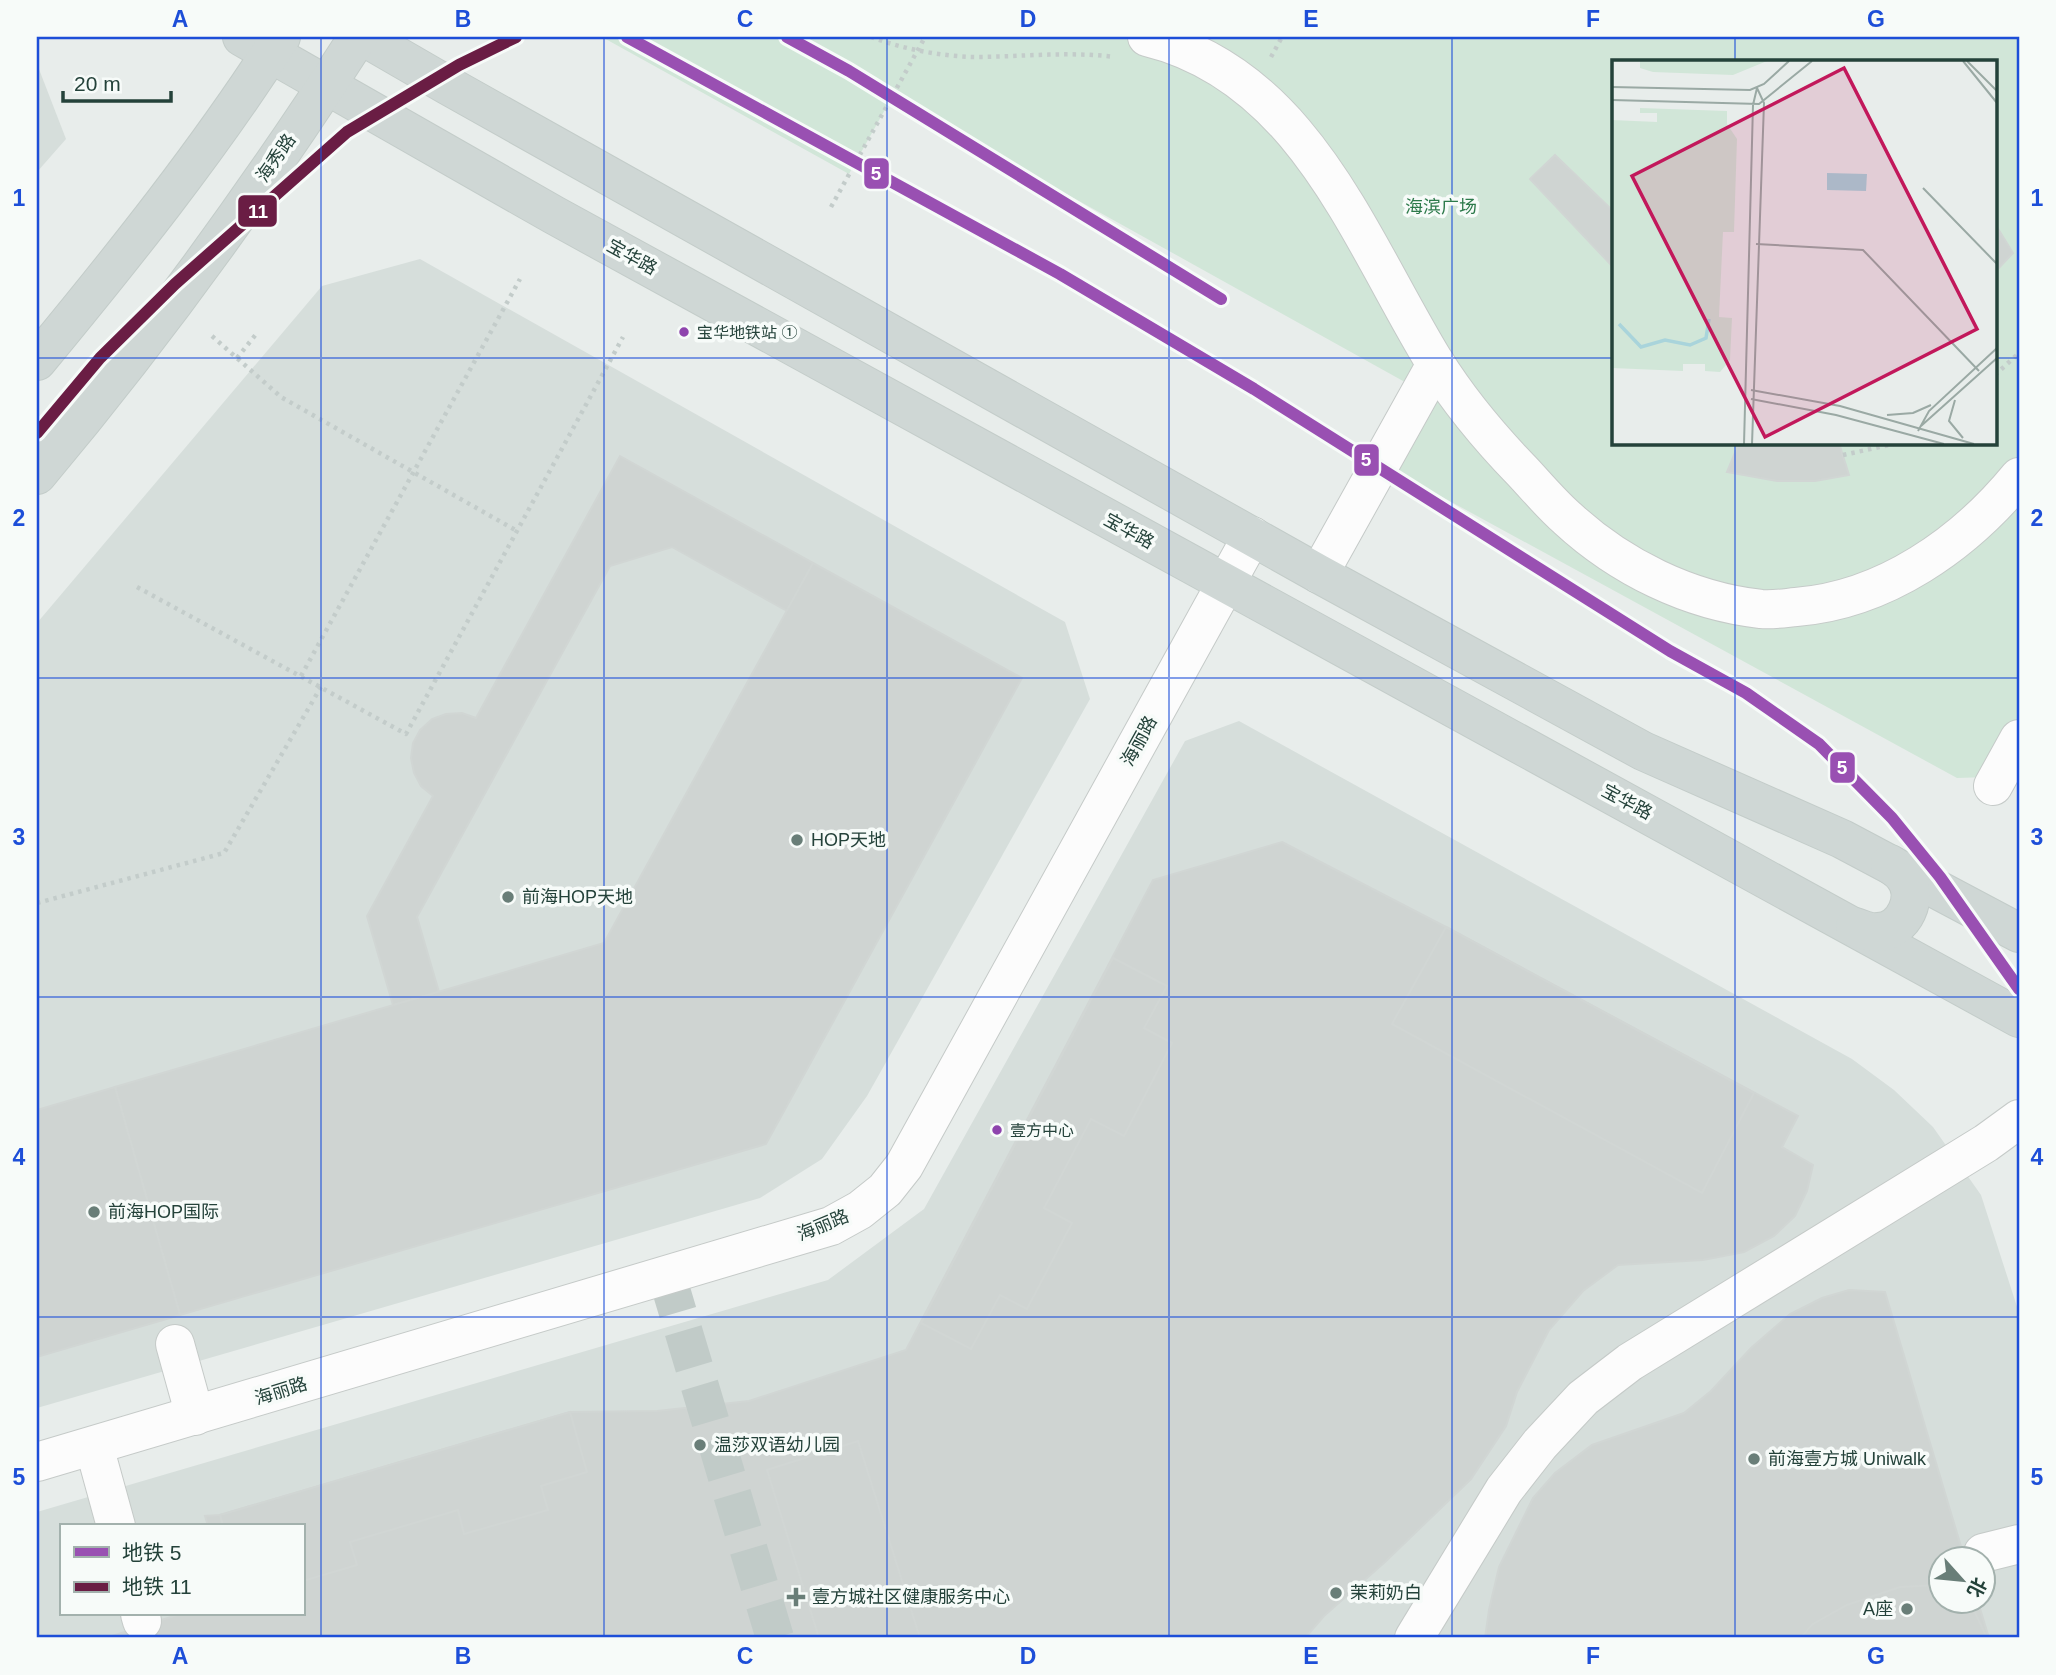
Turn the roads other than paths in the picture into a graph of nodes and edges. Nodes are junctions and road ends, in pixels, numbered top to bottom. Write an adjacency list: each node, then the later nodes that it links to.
1 (358, 37): 5 (main road, 海秀路)
2 (364, 37): 6 (main road)
3 (265, 42): 5 (main road, 宝华路); 8 (main road)
4 (1133, 47): 9 (street)
5 (326, 85): 7 (main road, 宝华路); 10 (main road, 海秀路)
6 (657, 203): 7 (main road); 12 (main road)
7 (627, 255): 14 (main road, 宝华路)
8 (37, 361)
9 (1436, 365): 11 (street); 13 (street)
10 (37, 475)
11 (2019, 477)
12 (1252, 536): 13 (main road); 14 (street, 海丽路)
13 (1318, 574): 17 (main road)
14 (1226, 584): 18 (main road, 宝华路); 23 (street, 海丽路)
15 (2019, 739): 16 (street)
16 (1993, 786)
17 (1890, 864): 18 (main road); 19 (main road)
18 (1855, 927): 20 (main road, 宝华路)
19 (2019, 933)
20 (2019, 1018)
21 (2019, 1119): 29 (street)
22 (175, 1344): 23 (street)
23 (195, 1416): 24 (street, 海丽路)
24 (94, 1446): 25 (street, 海丽路); 26 (street)
25 (37, 1462)
26 (115, 1524)
27 (2019, 1544): 28 (street)
28 (1996, 1550)
29 (1414, 1638)

